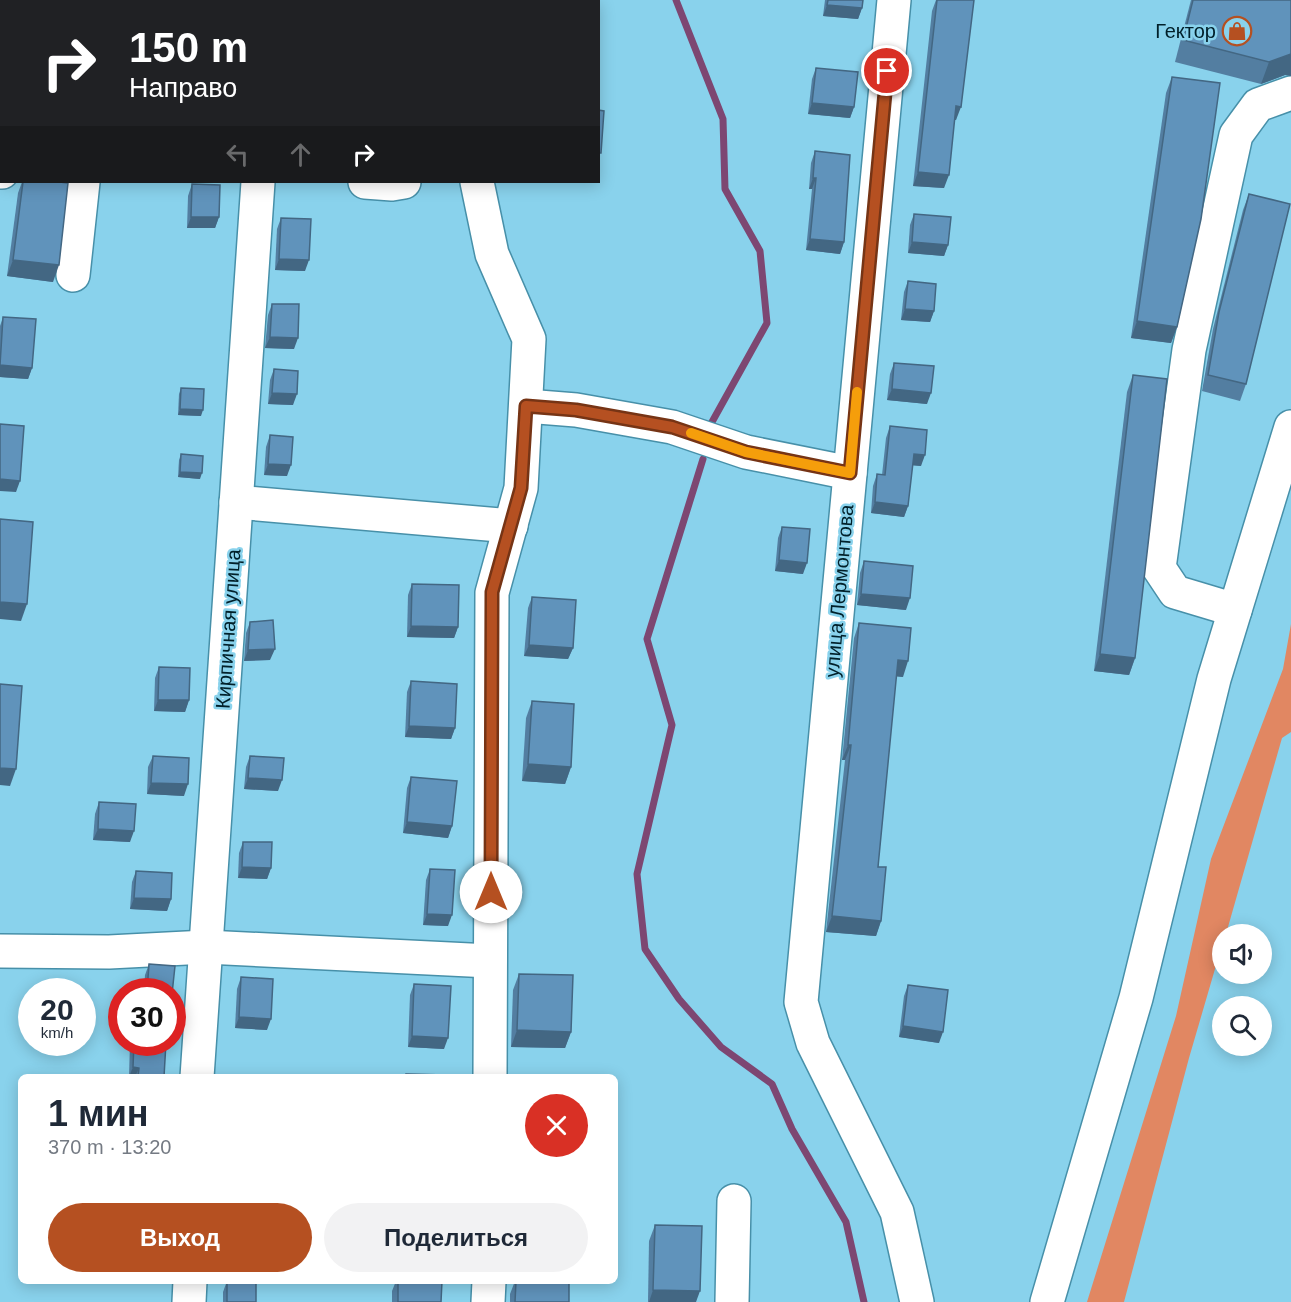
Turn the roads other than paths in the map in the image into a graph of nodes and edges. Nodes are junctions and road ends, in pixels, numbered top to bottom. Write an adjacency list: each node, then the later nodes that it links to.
1 (894, 0): 11 (street, улица Лермонтова)
2 (1291, 93): 14 (street)
3 (83, 183): 8 (street)
4 (258, 183): 12 (street, Кирпичная улица)
5 (378, 183): 6 (street)
6 (398, 183)
7 (477, 183): 9 (street)
8 (73, 275)
9 (526, 406): 11 (street); 13 (street)
10 (1291, 427): 14 (street)
11 (850, 473): 26 (street, улица Лермонтова)
12 (236, 501): 13 (street); 15 (street, Кирпичная улица)
13 (511, 526): 17 (street)
14 (1235, 610): 27 (street)
15 (206, 947): 16 (street); 17 (street); 18 (street, Кирпичная улица)
16 (0, 951)
17 (490, 961): 19 (street)
18 (196, 1074)
19 (490, 1074)
20 (734, 1201): 25 (street)
21 (190, 1284): 23 (street)
22 (489, 1284): 24 (street)
23 (189, 1302)
24 (488, 1302)
25 (732, 1302)
26 (917, 1302)
27 (1047, 1302)

